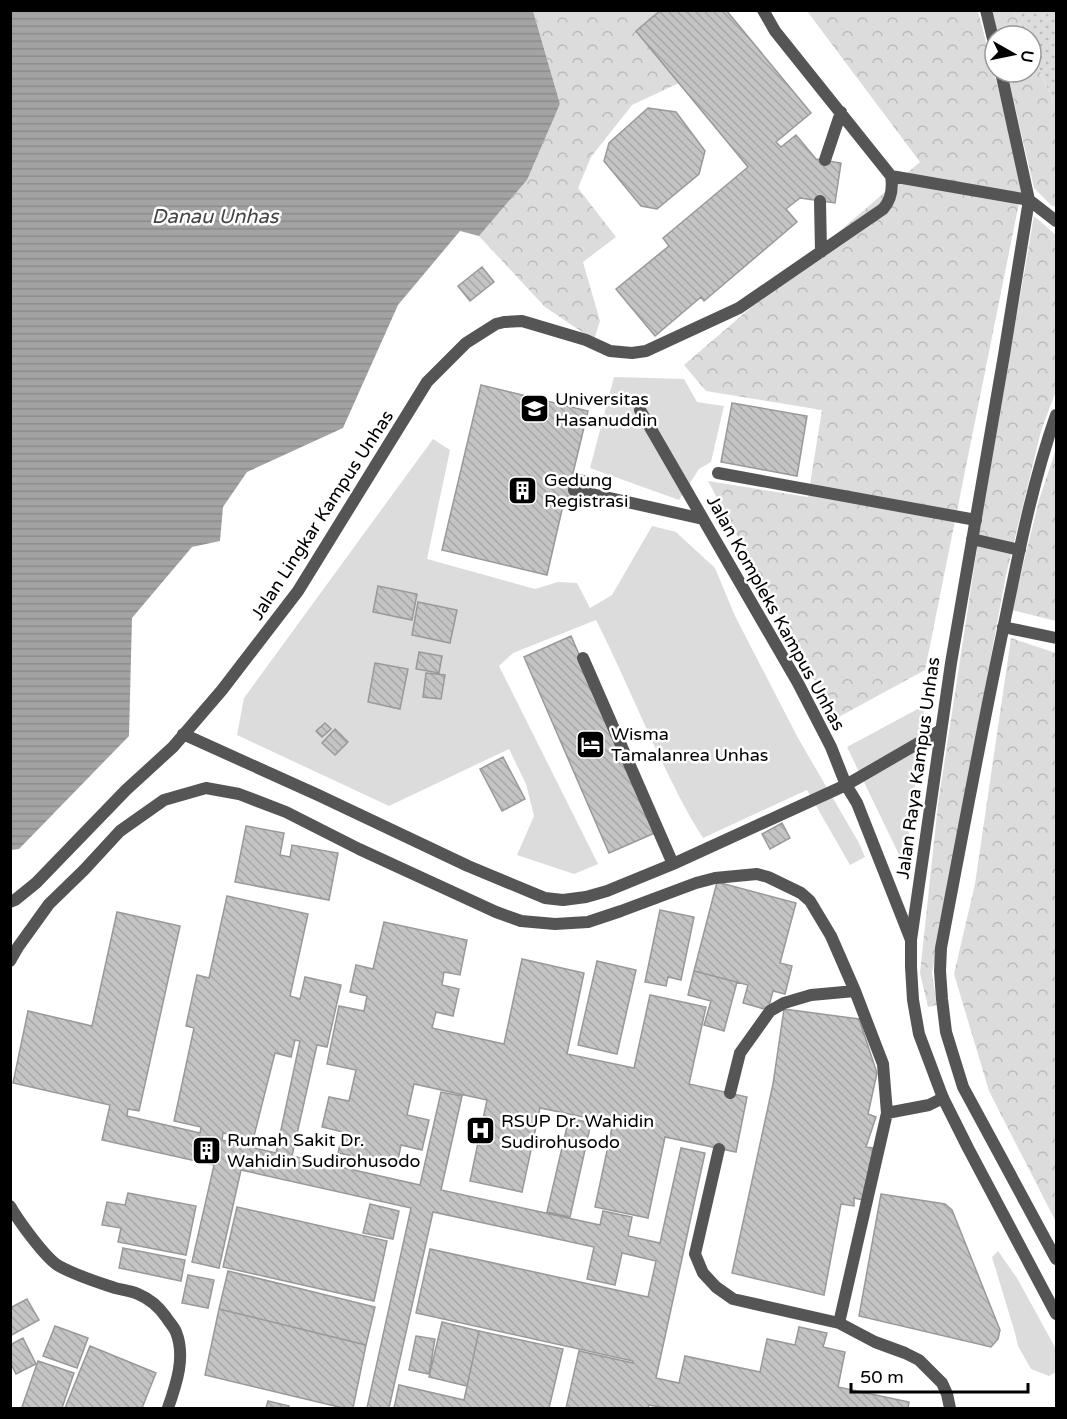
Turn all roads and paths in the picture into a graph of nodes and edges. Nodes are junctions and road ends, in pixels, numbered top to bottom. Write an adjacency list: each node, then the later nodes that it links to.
1 (763, 10): 3 (street)
2 (1004, 84): 6 (street)
3 (842, 112): 4 (street); 5 (street)
4 (825, 160)
5 (891, 176): 6 (street); 9 (street)
6 (1029, 200): 8 (street); 15 (street, Jalan Raya Kampus Unhas)
7 (820, 201): 9 (street)
8 (1056, 221)
9 (820, 252): 22 (street, Jalan Lingkar Kampus Unhas)
10 (640, 410): 14 (street, Jalan Kompleks Kampus Unhas)
11 (1056, 415): 17 (street)
12 (718, 473): 15 (street)
13 (574, 490): 14 (street)
14 (703, 519): 23 (street, Jalan Kompleks Kampus Unhas)
15 (976, 520): 16 (street, Jalan Raya Kampus Unhas)
16 (972, 538): 17 (street); 21 (street, Jalan Raya Kampus Unhas)
17 (1020, 550): 18 (street)
18 (1004, 627): 19 (street); 34 (street)
19 (1056, 638)
20 (584, 658): 24 (street)
21 (941, 730): 23 (street); 26 (street, Jalan Raya Kampus Unhas)
22 (183, 734): 24 (street); 25 (street, Jalan Lingkar Kampus Unhas)
23 (846, 785): 24 (street); 26 (street, Jalan Kompleks Kampus Unhas)
24 (674, 864)
25 (10, 902)
26 (911, 940): 30 (street, Jalan Raya Kampus Unhas)
27 (10, 962): 28 (street)
28 (855, 992): 29 (street); 31 (street)
29 (730, 1093)
30 (944, 1098): 31 (street); 35 (street, Jalan Raya Kampus Unhas)
31 (887, 1113): 36 (street)
32 (719, 1149): 36 (street)
33 (10, 1206): 37 (street)
34 (1056, 1259)
35 (1056, 1314)
36 (839, 1323): 38 (street)
37 (168, 1408)
38 (950, 1408)

